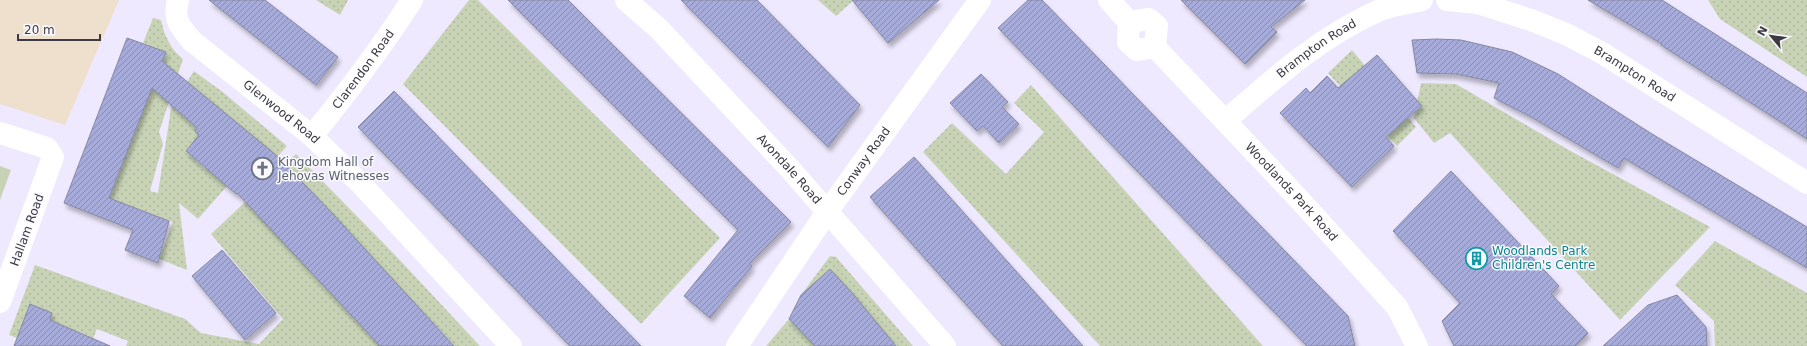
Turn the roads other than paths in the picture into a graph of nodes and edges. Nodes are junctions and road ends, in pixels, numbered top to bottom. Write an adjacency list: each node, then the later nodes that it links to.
1 (178, 0): 10 (street, Glenwood Road)
2 (412, 0): 10 (street, Clarendon Road)
3 (626, 0): 12 (street, Avondale Road)
4 (980, 0): 12 (street, Conway Road)
5 (1109, 0): 8 (street, Woodlands Park Road)
6 (1422, 0): 8 (street, Brampton Road)
7 (1447, 0): 11 (street, Brampton Road)
8 (1225, 121): 17 (street, Woodlands Park Road)
9 (0, 133): 13 (street, Hallam Road)
10 (312, 136): 14 (street, Glenwood Road)
11 (1807, 183)
12 (827, 212): 15 (street, Conway Road); 16 (street, Avondale Road)
13 (0, 302)
14 (511, 346)
15 (737, 346)
16 (945, 346)
17 (1417, 346)

